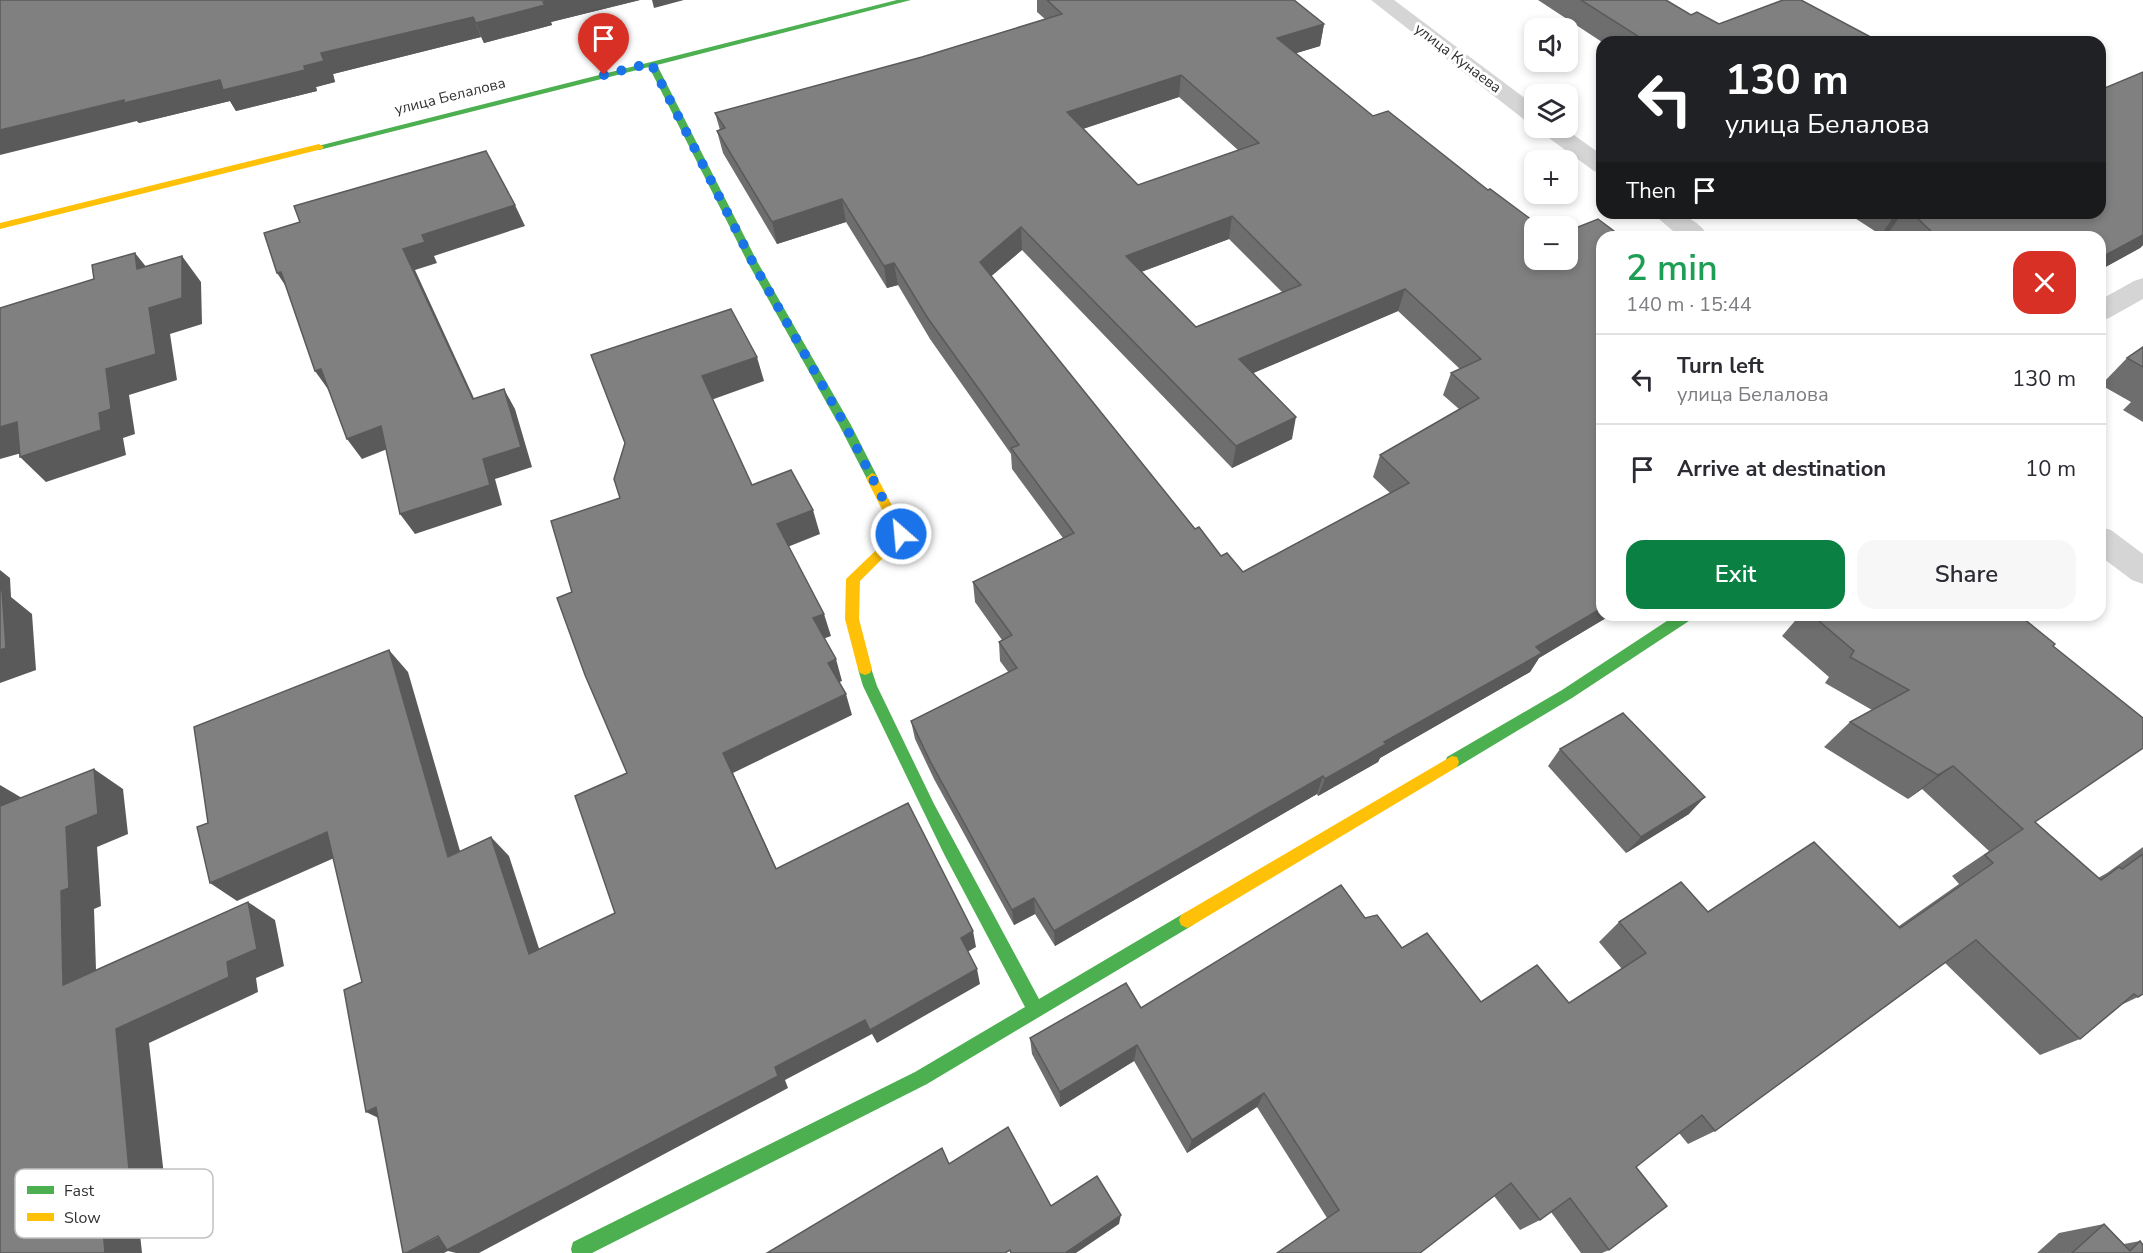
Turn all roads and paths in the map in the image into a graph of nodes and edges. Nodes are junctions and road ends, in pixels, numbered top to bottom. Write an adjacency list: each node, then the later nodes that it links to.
1 (907, 0): 3 (street, улица Белалова)
2 (1381, 0): 4 (street, улица Кунаева)
3 (651, 63): 8 (street, улица Белалова); 15 (street)
4 (1524, 108)
5 (1564, 138): 6 (street)
6 (1596, 162)
7 (1672, 219): 9 (street)
8 (0, 226)
9 (1688, 231)
10 (2143, 286): 11 (street)
11 (2106, 308)
12 (2106, 543): 13 (street)
13 (2143, 571)
14 (1678, 621): 15 (street)
15 (1035, 1009): 16 (street)
16 (580, 1249)

